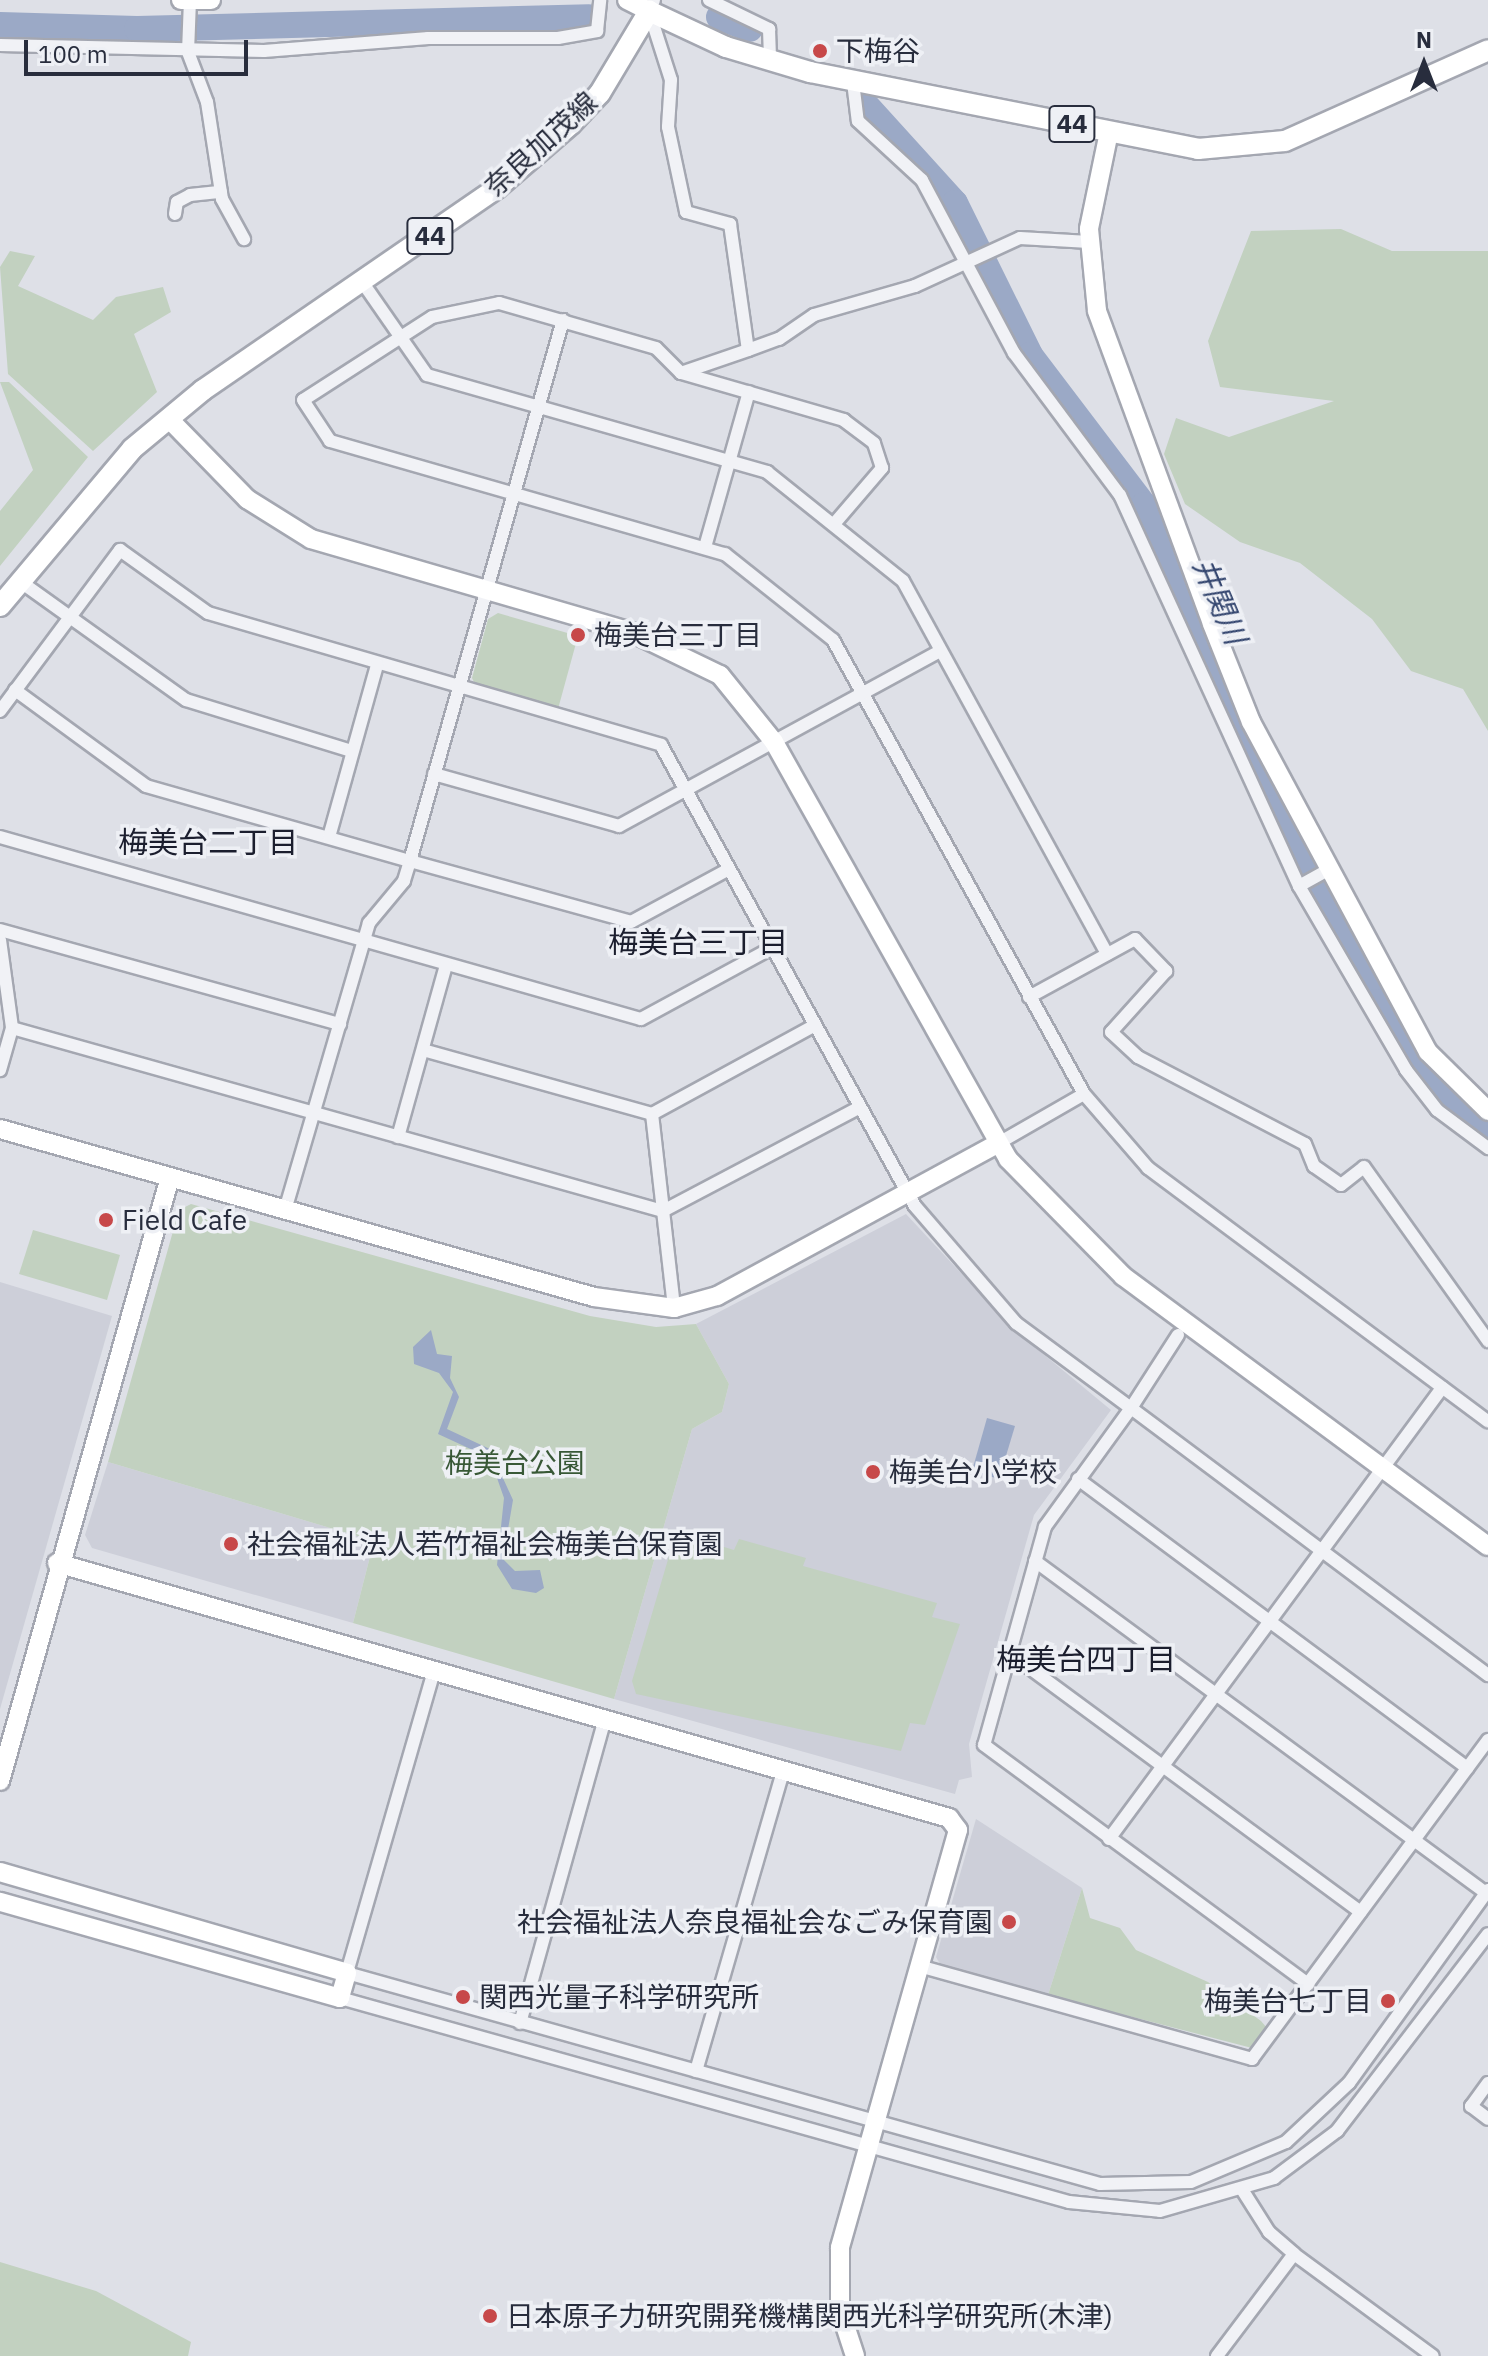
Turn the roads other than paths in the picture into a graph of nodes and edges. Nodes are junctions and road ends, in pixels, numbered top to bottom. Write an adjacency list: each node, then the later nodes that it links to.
1 (181, 0): 7 (street)
2 (211, 0): 7 (street)
3 (600, 0): 10 (street)
4 (627, 0): 6 (street)
5 (709, 0): 11 (street)
6 (652, 6): 11 (main road, 44); 19 (main road, 奈良加茂線 / 44); 22 (street)
7 (189, 10): 10 (street)
8 (0, 45): 10 (street)
9 (1488, 50): 13 (main road, 44)
10 (188, 52): 14 (street)
11 (770, 62): 12 (main road, 44)
12 (853, 82): 13 (main road, 44); 18 (street)
13 (1109, 132): 17 (street)
14 (221, 192): 15 (street); 16 (street)
15 (175, 214)
16 (244, 239)
17 (1089, 242): 18 (street); 49 (street)
18 (970, 262): 22 (street); 50 (street)
19 (363, 283): 21 (street); 26 (main road, 奈良加茂線 / 44)
20 (563, 320): 21 (street); 23 (street); 25 (street)
21 (401, 338): 25 (street); 28 (street)
22 (748, 350): 23 (street)
23 (681, 373): 24 (street)
24 (749, 392): 27 (street); 29 (street)
25 (539, 407): 27 (street); 28 (street)
26 (169, 419): 31 (main road, 奈良加茂線 / 44); 32 (street)
27 (729, 461): 29 (street); 30 (street)
28 (514, 494): 30 (street); 32 (street)
29 (834, 524): 35 (street)
30 (705, 547): 39 (street)
31 (21, 582): 33 (main road, 奈良加茂線 / 44); 34 (street)
32 (485, 591): 37 (street); 41 (street)
33 (0, 606)
34 (69, 618): 36 (street); 38 (street); 42 (street)
35 (940, 651): 39 (street); 55 (street)
36 (377, 665): 37 (street); 42 (street)
37 (459, 687): 43 (street); 44 (street)
38 (15, 690): 40 (street); 46 (street)
39 (861, 693): 41 (street); 57 (street)
40 (0, 711)
41 (774, 742): 44 (street); 70 (street)
42 (352, 751): 46 (street)
43 (434, 774): 44 (street); 47 (street)
44 (686, 790): 48 (street)
45 (0, 837): 53 (street)
46 (329, 837): 47 (street)
47 (410, 861): 48 (street); 53 (street)
48 (729, 869): 54 (street)
49 (1323, 873): 50 (street); 65 (street)
50 (1301, 884): 71 (street)
51 (0, 930): 58 (street)
52 (0, 940): 60 (street)
53 (365, 940): 56 (street); 58 (street)
54 (772, 948): 56 (street); 59 (street)
55 (1107, 954): 57 (street); 78 (street)
56 (446, 965): 61 (street)
57 (1029, 997): 63 (street)
58 (340, 1024): 66 (street)
59 (815, 1025): 64 (street); 67 (street)
60 (12, 1028): 62 (street); 66 (street)
61 (423, 1050): 67 (street); 69 (street)
62 (0, 1070)
63 (1084, 1094): 70 (street); 79 (street)
64 (858, 1108): 73 (street); 75 (street)
65 (1488, 1111)
66 (317, 1114): 69 (street); 74 (street)
67 (652, 1114): 75 (street)
68 (0, 1129): 72 (street)
69 (398, 1137): 75 (street)
70 (997, 1144): 73 (street); 82 (street)
71 (1488, 1148)
72 (170, 1177): 74 (street); 87 (street)
73 (907, 1193): 76 (street); 80 (street)
74 (285, 1211): 76 (street)
75 (663, 1211): 76 (street)
76 (674, 1308)
77 (1178, 1335): 80 (street)
78 (1488, 1341)
79 (1442, 1388): 81 (street); 82 (street)
80 (1131, 1408): 83 (street); 85 (street)
81 (1488, 1421)
82 (1383, 1470): 84 (street); 85 (street)
83 (1078, 1479): 86 (street); 88 (street)
84 (1488, 1546)
85 (1323, 1550): 88 (street); 91 (street)
86 (1035, 1561): 89 (street); 92 (street)
87 (57, 1563): 90 (street); 98 (street)
88 (1270, 1622): 92 (street); 96 (street)
89 (1008, 1652): 95 (street); 99 (street)
90 (434, 1671): 93 (street); 107 (street)
91 (1488, 1675)
92 (1217, 1694): 95 (street); 100 (street)
93 (605, 1719): 97 (street); 110 (street)
94 (1488, 1740): 96 (street)
95 (1163, 1767): 99 (street); 104 (street)
96 (1467, 1768): 100 (street)
97 (784, 1769): 106 (street); 111 (street)
98 (0, 1781)
99 (1109, 1839): 108 (street)
100 (1414, 1839): 102 (street); 104 (street)
101 (0, 1872): 107 (street)
102 (1487, 1892): 114 (street)
103 (0, 1902): 109 (street)
104 (1361, 1912): 108 (street)
105 (1488, 1934): 116 (street)
106 (919, 1966): 108 (street); 114 (street)
107 (347, 1973): 109 (street); 110 (street)
108 (1308, 1984)
109 (340, 1998): 115 (street)
110 (520, 2023): 111 (street)
111 (696, 2071): 114 (street)
112 (1488, 2083): 113 (street)
113 (1488, 2119)
114 (874, 2124): 115 (street)
115 (868, 2145): 116 (street); 118 (street)
116 (1243, 2191): 117 (street)
117 (1294, 2254): 119 (street); 120 (street)
118 (855, 2356)
119 (1217, 2356)
120 (1433, 2356)

